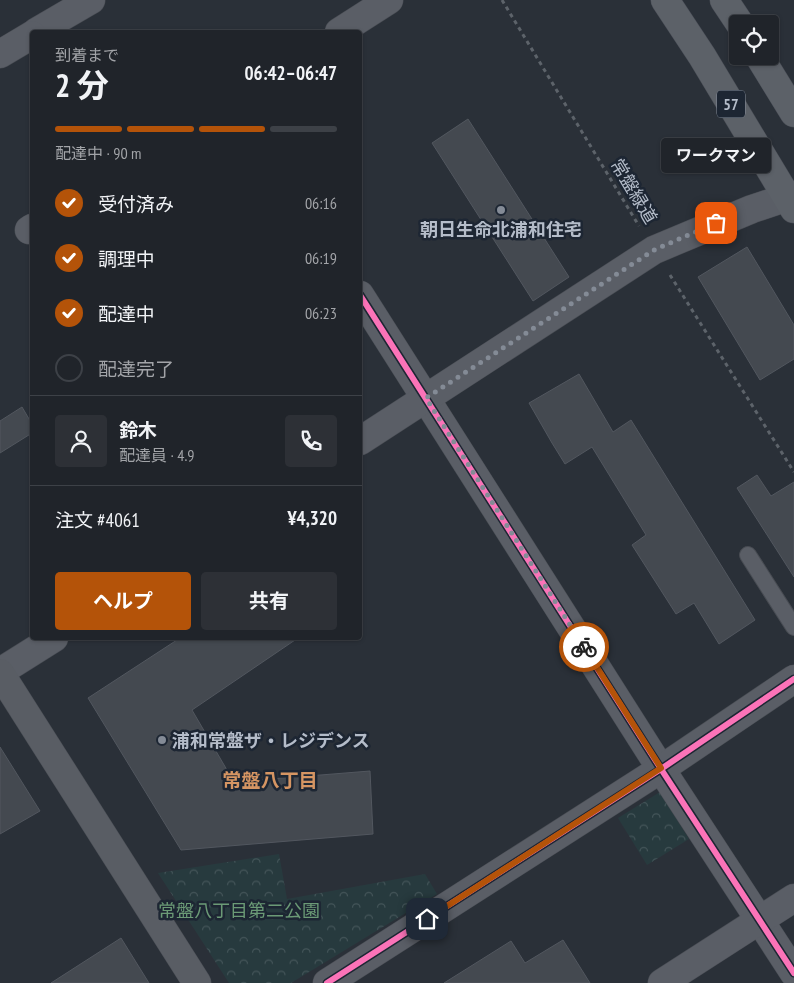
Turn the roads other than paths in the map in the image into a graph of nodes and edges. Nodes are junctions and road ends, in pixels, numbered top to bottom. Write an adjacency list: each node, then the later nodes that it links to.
1 (91, 0): 6 (street)
2 (389, 0): 7 (street)
3 (666, 0): 12 (main road, 57)
4 (724, 0): 5 (main road)
5 (734, 15)
6 (39, 30)
7 (342, 30)
8 (30, 35): 9 (street)
9 (0, 54)
10 (765, 65): 11 (main road)
11 (794, 113)
12 (791, 200): 14 (street)
13 (362, 298): 14 (street)
14 (426, 398): 15 (street); 21 (street)
15 (362, 440)
16 (748, 555): 17 (lane)
17 (794, 627)
18 (51, 640): 19 (street)
19 (0, 672): 25 (street)
20 (794, 679): 21 (street)
21 (661, 768): 23 (street); 26 (street)
22 (794, 898): 23 (street)
23 (760, 920): 24 (street); 27 (street)
24 (794, 973)
25 (197, 983)
26 (327, 983)
27 (662, 983)

